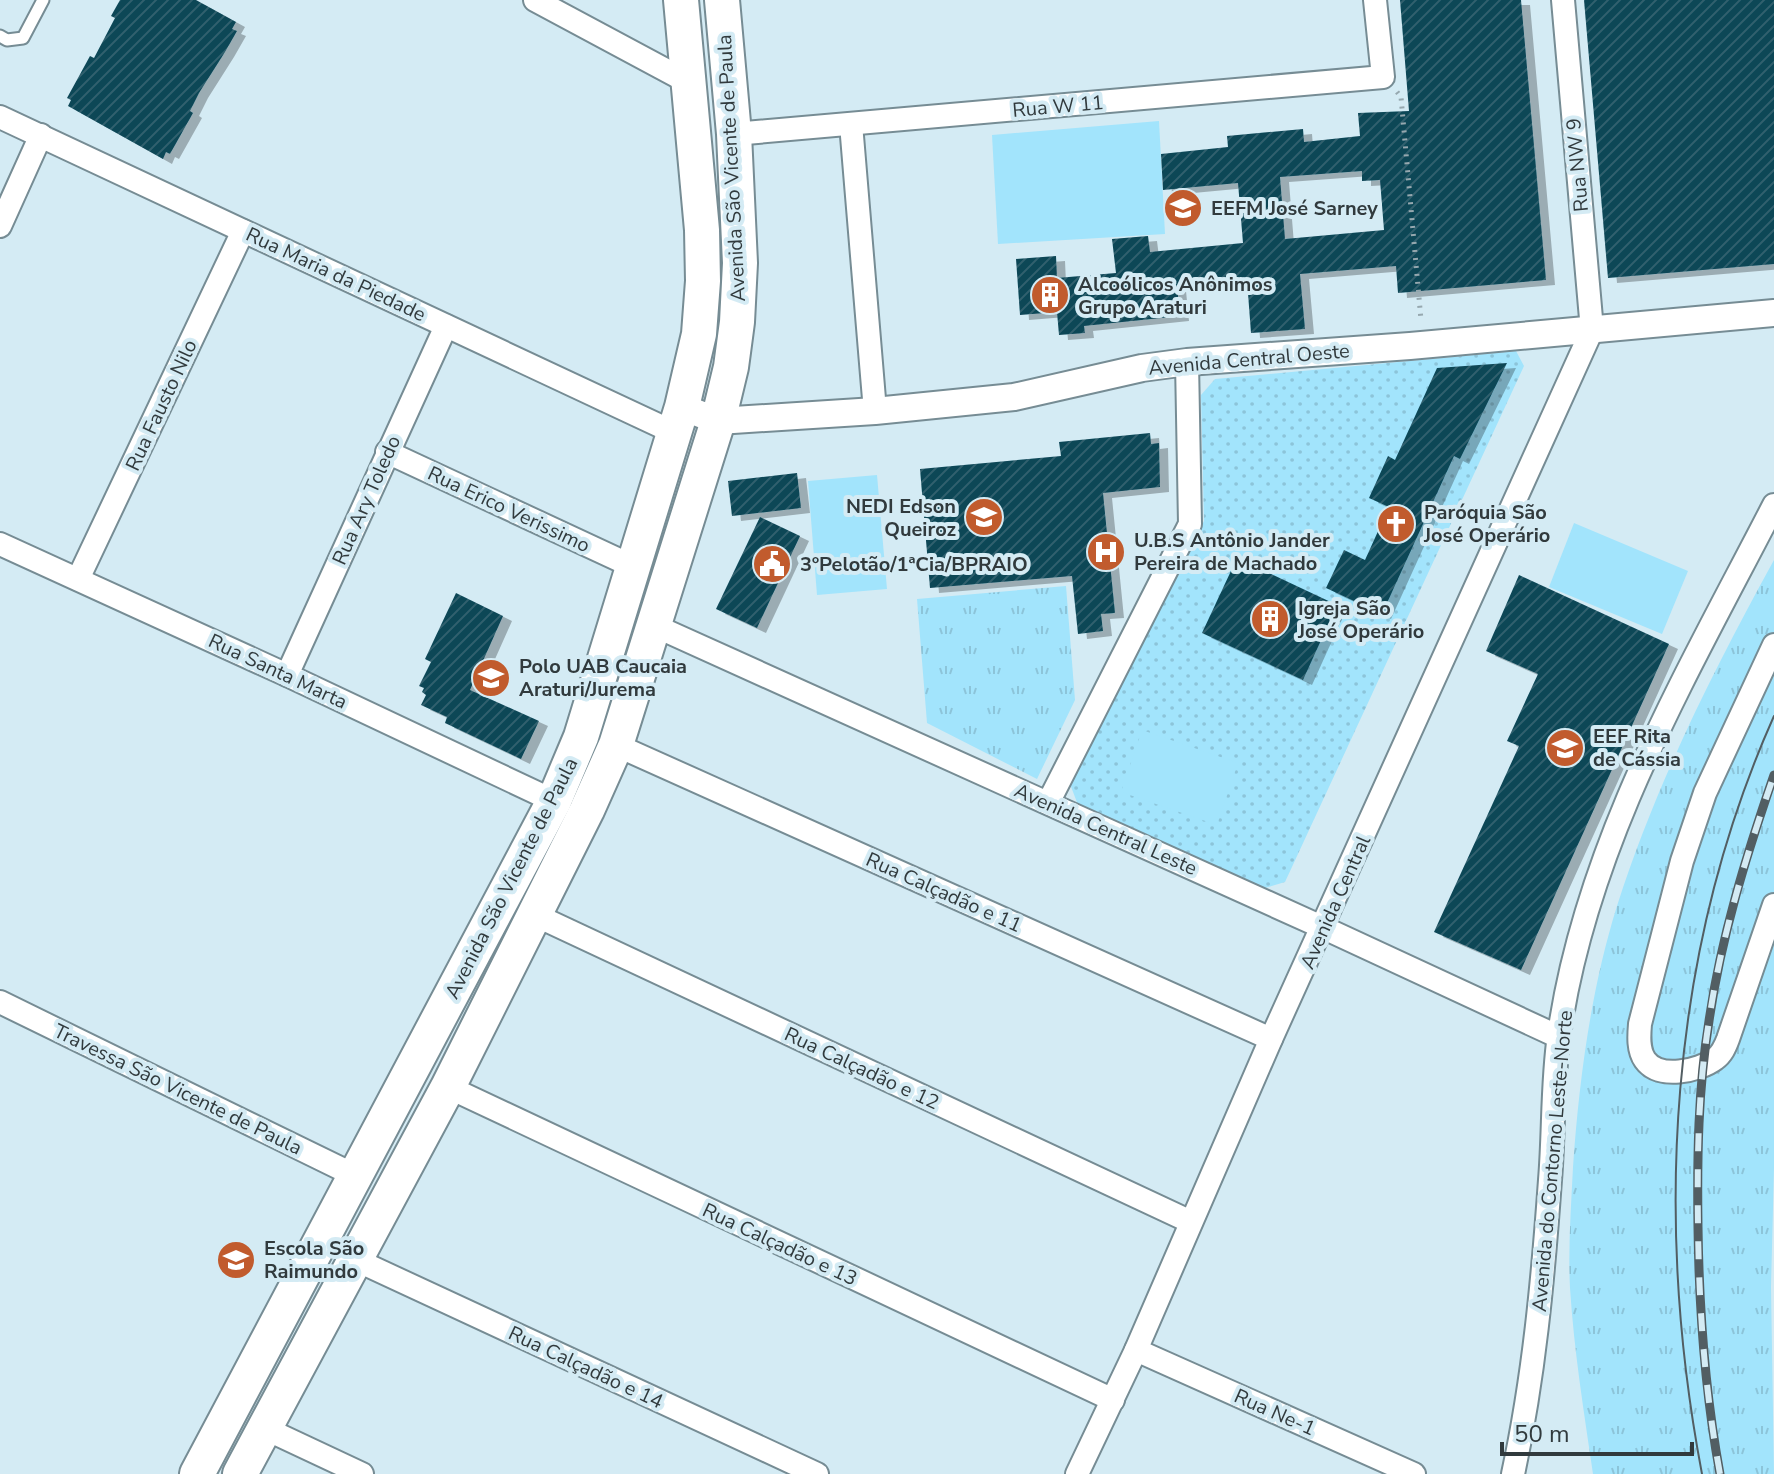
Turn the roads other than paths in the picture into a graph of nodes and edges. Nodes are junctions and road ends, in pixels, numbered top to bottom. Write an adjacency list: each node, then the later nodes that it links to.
1 (43, 0): 7 (lane)
2 (535, 0): 8 (street)
3 (681, 0): 8 (main road, Avenida São Vicente de Paula)
4 (722, 0): 11 (main road, Avenida São Vicente de Paula)
5 (1375, 0): 10 (street, Rua W 11)
6 (1563, 0): 17 (street, Rua NW 9)
7 (0, 36)
8 (688, 82): 20 (main road, Avenida São Vicente de Paula)
9 (0, 117): 12 (street, Rua Maria da Piedade)
10 (851, 124): 11 (street, Rua W 11); 19 (street)
11 (734, 134): 21 (main road, Avenida São Vicente de Paula)
12 (41, 135): 13 (street); 14 (street, Rua Maria da Piedade)
13 (0, 226)
14 (243, 231): 16 (street, Rua Maria da Piedade); 26 (street, Rua Fausto Nilo)
15 (1774, 313): 17 (street, Avenida Central Oeste)
16 (446, 326): 20 (street, Rua Maria da Piedade); 22 (street, Rua Ary Toledo)
17 (1592, 330): 18 (street, Avenida Central Oeste); 35 (street, Avenida Central)
18 (1187, 362): 19 (street, Avenida Central Oeste); 32 (street)
19 (875, 411): 21 (street, Avenida Central Oeste)
20 (678, 419): 21 (street, Avenida Central Oeste); 25 (main road, Avenida São Vicente de Paula)
21 (718, 421): 27 (main road, Avenida São Vicente de Paula)
22 (387, 452): 25 (street, Rua Erico Verissimo); 29 (street, Rua Ary Toledo)
23 (1774, 505): 37 (street, Avenida do Contorno Leste-Norte)
24 (0, 544): 26 (street, Rua Santa Marta)
25 (632, 566): 31 (main road, Avenida São Vicente de Paula)
26 (78, 579): 29 (street, Rua Santa Marta)
27 (653, 625): 30 (main road, Avenida São Vicente de Paula); 32 (street, Avenida Central Leste)
28 (1774, 645): 33 (street)
29 (287, 675): 31 (street, Rua Santa Marta)
30 (616, 745): 34 (main road, Avenida São Vicente de Paula); 38 (street, Rua Calçadão e 11)
31 (554, 801): 40 (main road, Avenida São Vicente de Paula)
32 (1048, 803): 35 (street, Avenida Central Leste)
33 (1774, 905)
34 (533, 914): 39 (main road, Avenida São Vicente de Paula); 41 (street, Rua Calçadão e 12)
35 (1324, 928): 37 (street, Avenida Central Leste); 38 (street, Avenida Central)
36 (0, 1002): 40 (street, Travessa São Vicente de Paula)
37 (1559, 1037): 52 (street, Avenida do Contorno Leste-Norte)
38 (1271, 1039): 41 (street, Avenida Central)
39 (448, 1087): 42 (main road, Avenida São Vicente de Paula); 44 (street, Rua Calçadão e 13)
40 (356, 1176): 46 (main road, Avenida São Vicente de Paula)
41 (1191, 1222): 43 (street, Avenida Central)
42 (354, 1259): 45 (main road, Avenida São Vicente de Paula); 49 (street, Rua Calçadão e 14)
43 (1136, 1350): 44 (street, Avenida Central); 51 (street, Rua Ne-1)
44 (1113, 1400): 50 (street, Avenida Central)
45 (264, 1428): 47 (main road, Avenida São Vicente de Paula); 48 (street)
46 (197, 1474)
47 (240, 1474)
48 (362, 1474)
49 (817, 1474)
50 (1077, 1474)
51 (1414, 1474)
52 (1513, 1474)

